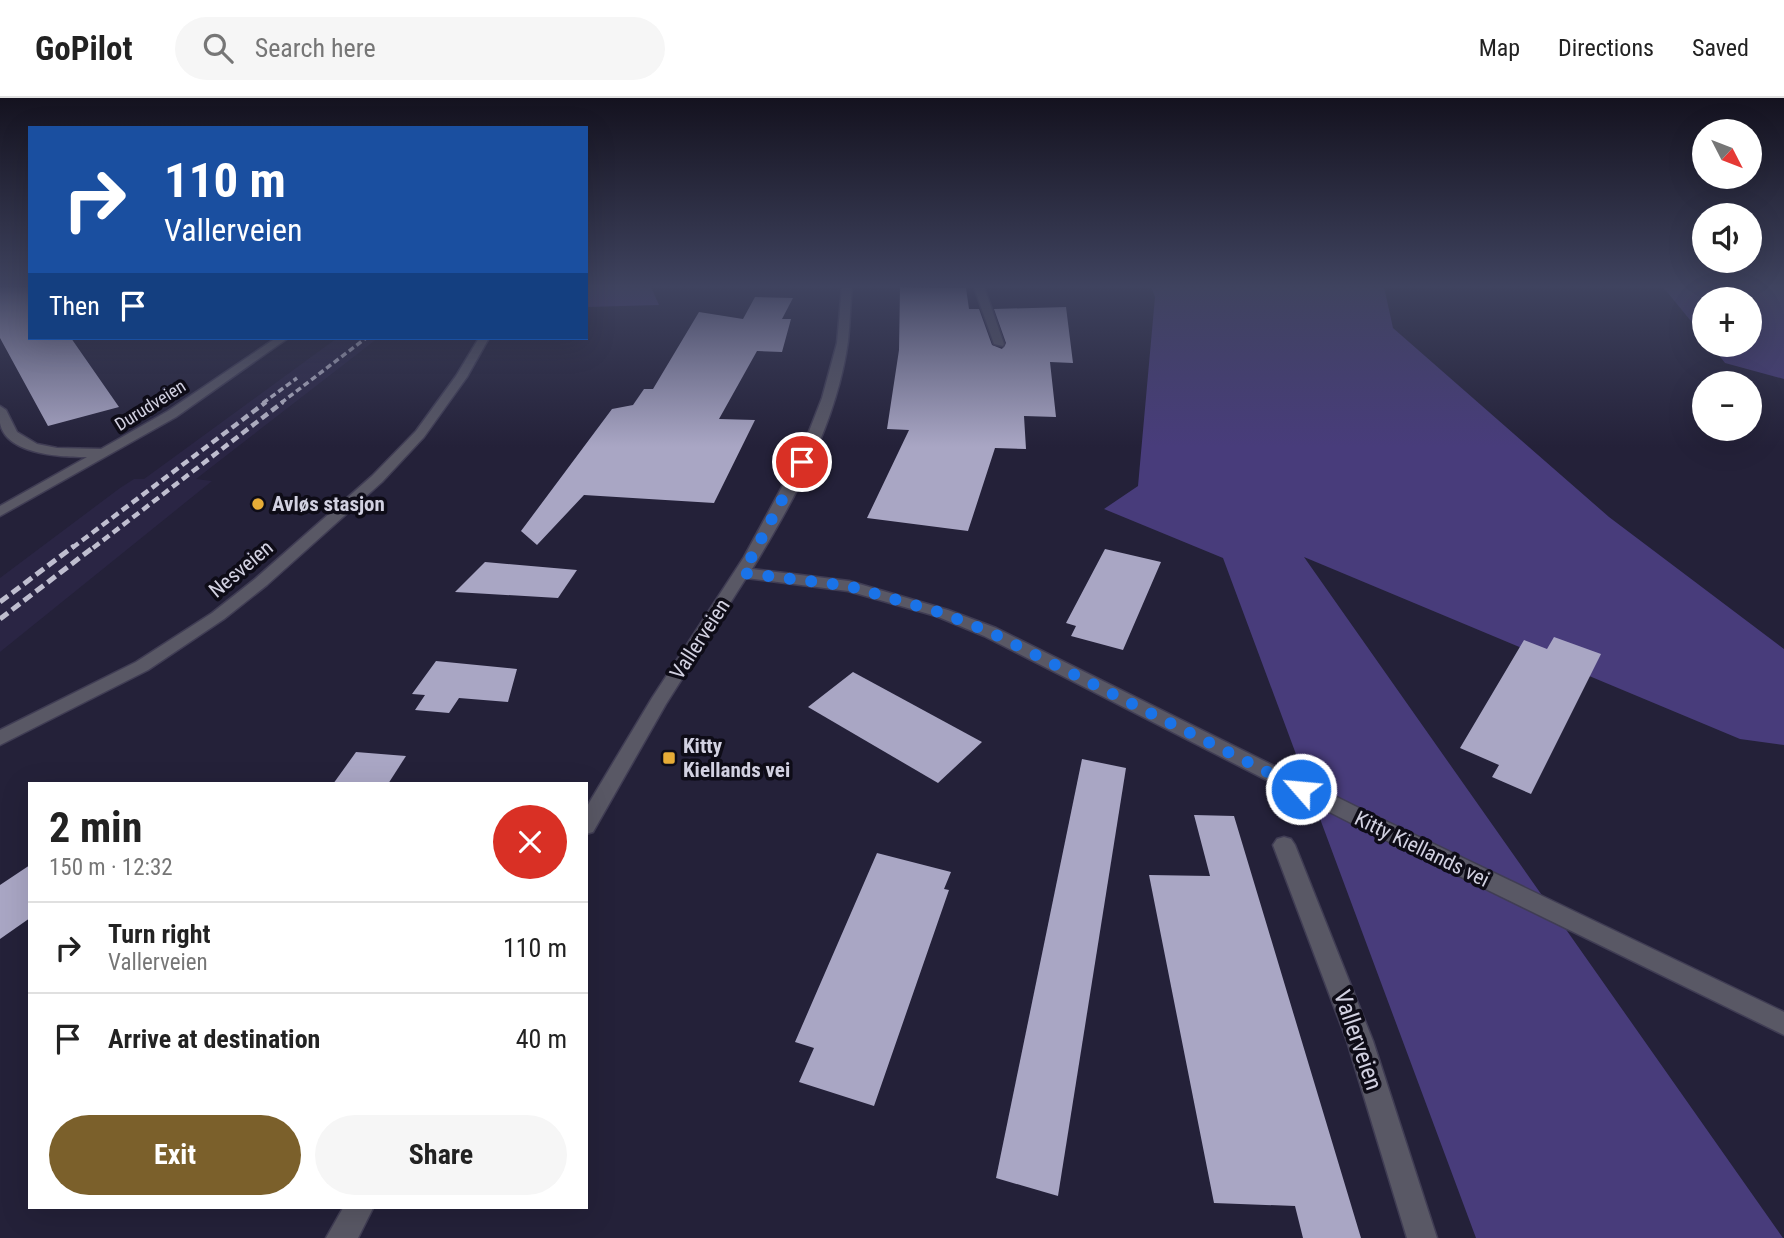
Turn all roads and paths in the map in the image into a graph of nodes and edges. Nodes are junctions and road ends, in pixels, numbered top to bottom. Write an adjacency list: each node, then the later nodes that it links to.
1 (280, 340): 7 (street, Durudveien)
2 (483, 340): 10 (street, Nesveien)
3 (842, 340): 9 (street, Vallerveien)
4 (998, 340): 5 (street)
5 (999, 344)
6 (0, 410): 7 (street, Durudveien)
7 (105, 453): 8 (street, Durudveien)
8 (0, 512)
9 (743, 573): 11 (street, Vallerveien); 13 (street, Kitty Kiellands vei)
10 (0, 738)
11 (588, 824)
12 (1284, 845): 16 (street, Vallerveien)
13 (1784, 1024)
14 (358, 1209): 15 (street)
15 (341, 1238)
16 (1422, 1238)

